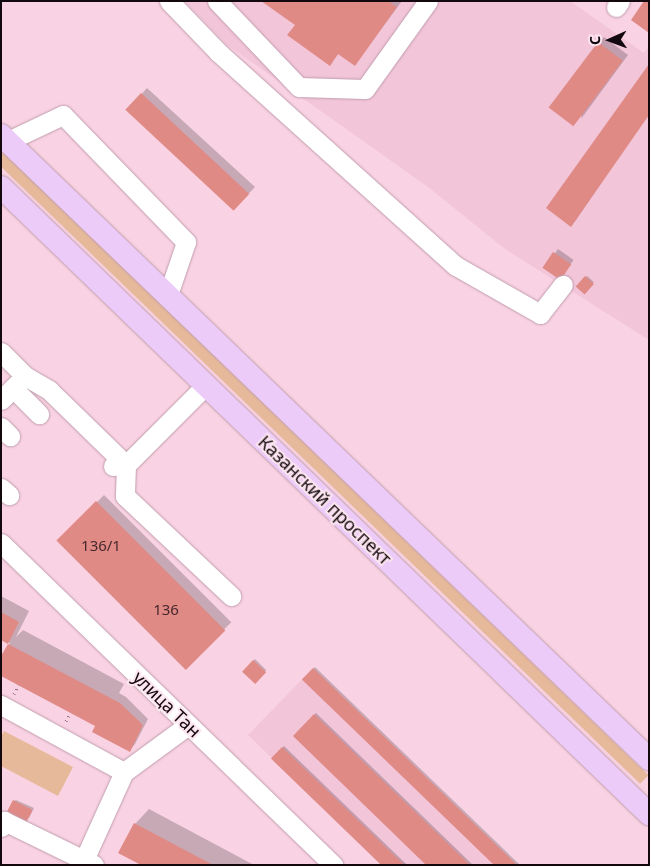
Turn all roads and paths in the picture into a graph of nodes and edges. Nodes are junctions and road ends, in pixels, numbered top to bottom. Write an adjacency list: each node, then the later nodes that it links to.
1 (169, 1): 6 (street)
2 (217, 1): 3 (street)
3 (428, 1)
4 (5, 138): 7 (main road); 7 (street)
5 (1, 187): 9 (main road, Казанский проспект)
6 (563, 285)
7 (168, 295): 17 (main road)
8 (1, 352): 10 (street)
9 (206, 385): 12 (street); 19 (main road, Казанский проспект)
10 (13, 388): 11 (street); 12 (street)
11 (39, 414)
12 (118, 466): 14 (street)
13 (1, 543): 16 (street, улица Тан)
14 (231, 596)
15 (1, 705): 18 (street)
16 (188, 725): 18 (street); 22 (street, улица Тан)
17 (649, 759)
18 (124, 772): 21 (street)
19 (649, 814)
20 (1, 827): 21 (street)
21 (89, 862)
22 (333, 865)

